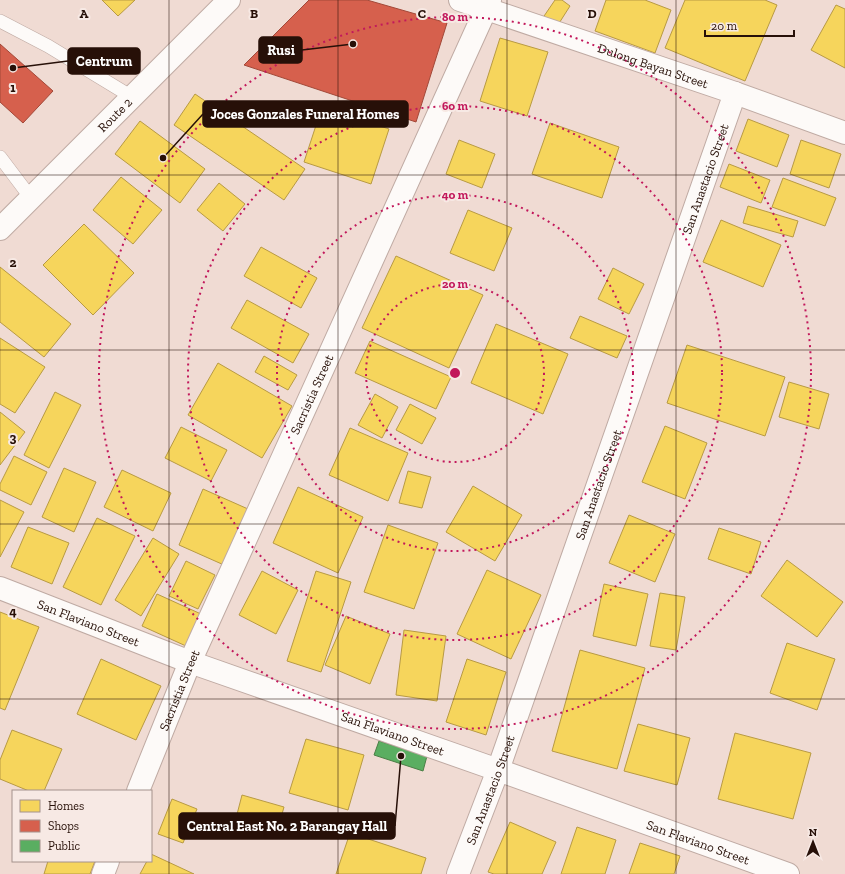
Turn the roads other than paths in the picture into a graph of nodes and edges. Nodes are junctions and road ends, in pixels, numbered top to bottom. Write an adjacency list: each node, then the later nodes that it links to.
1 (229, 0): 6 (main road, Route 2)
2 (460, 0): 3 (main road, Dulong Bayan Street)
3 (489, 4): 5 (main road, Dulong Bayan Street); 12 (main road, Sacristia Street)
4 (0, 21): 6 (lane)
5 (735, 93): 7 (main road, Dulong Bayan Street); 13 (main road, San Anastacio Street)
6 (132, 97): 9 (main road, Route 2)
7 (845, 133)
8 (0, 157): 9 (lane)
9 (31, 198): 10 (main road, Route 2)
10 (0, 229)
11 (0, 588): 12 (main road, San Flaviano Street)
12 (190, 662): 13 (main road, San Flaviano Street); 14 (main road, Sacristia Street)
13 (498, 770): 17 (main road, San Anastacio Street); 18 (main road, San Flaviano Street)
14 (138, 790)
15 (108, 862): 16 (main road)
16 (103, 874)
17 (458, 874)
18 (788, 874)

